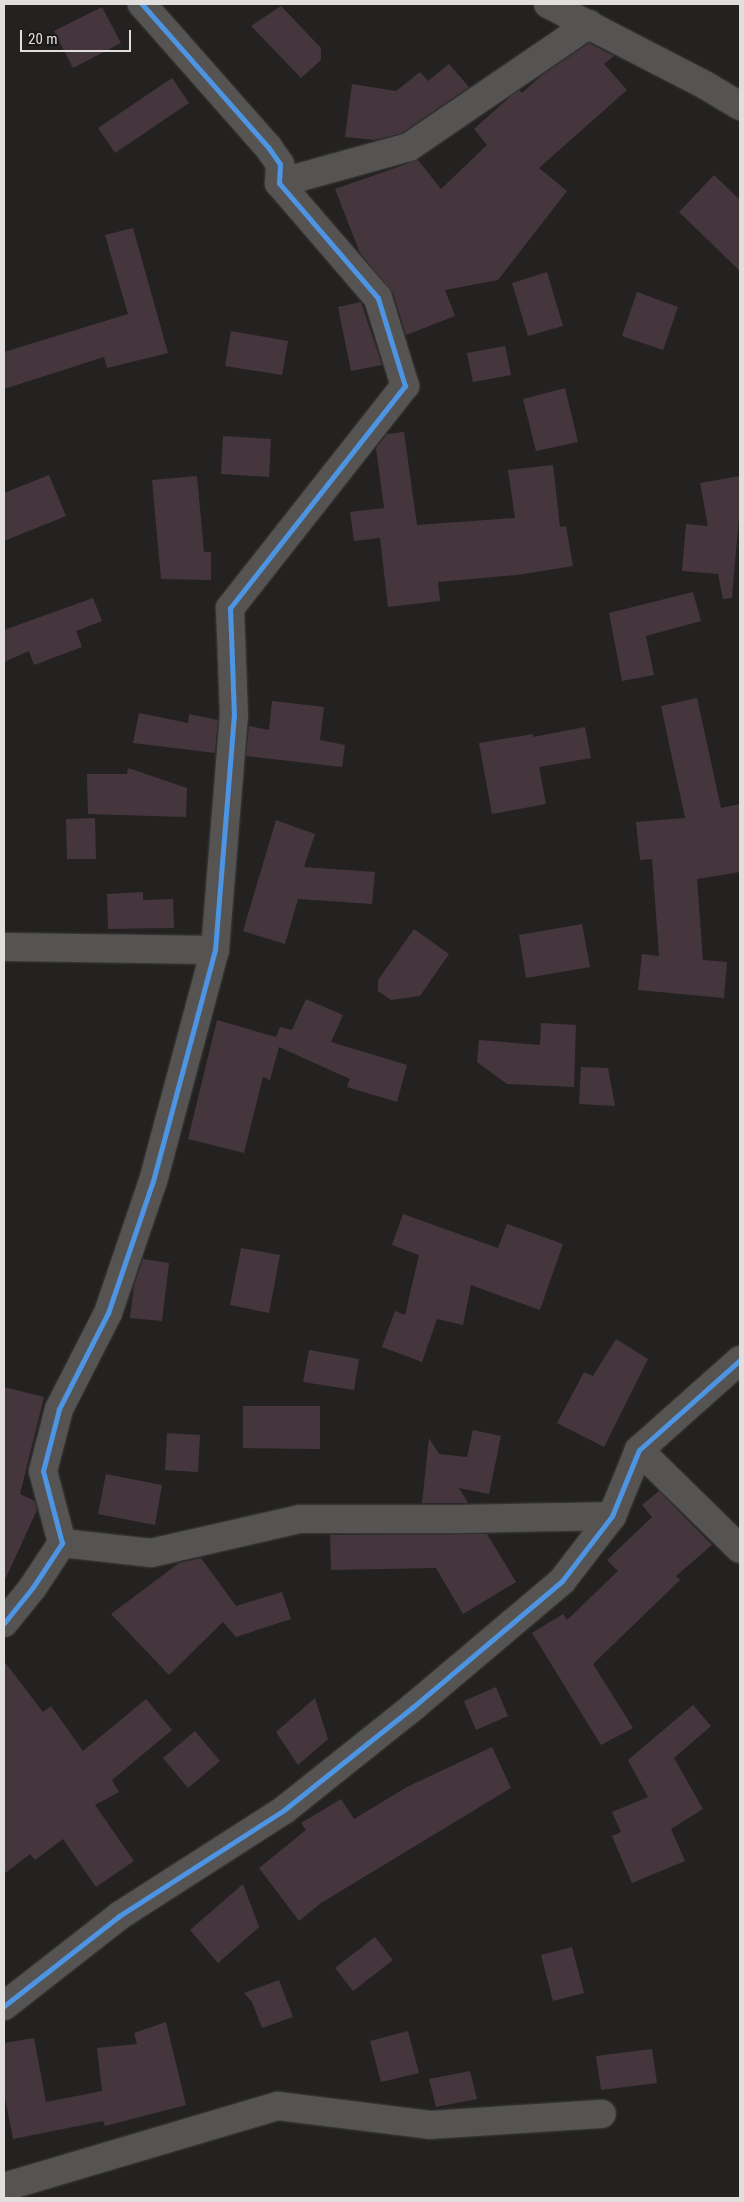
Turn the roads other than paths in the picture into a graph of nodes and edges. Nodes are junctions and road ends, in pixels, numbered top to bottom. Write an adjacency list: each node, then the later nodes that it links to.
1 (142, 4): 5 (street)
2 (548, 4): 3 (street)
3 (589, 24): 4 (street); 5 (street)
4 (740, 106)
5 (279, 183): 7 (street)
6 (4, 947): 7 (street)
7 (215, 950): 11 (street)
8 (740, 1360): 9 (street)
9 (639, 1450): 10 (street); 12 (street)
10 (612, 1516): 11 (street); 14 (street)
11 (62, 1543): 13 (street)
12 (740, 1549)
13 (4, 1622)
14 (4, 2006)
15 (602, 2114): 16 (street)
16 (4, 2187)

